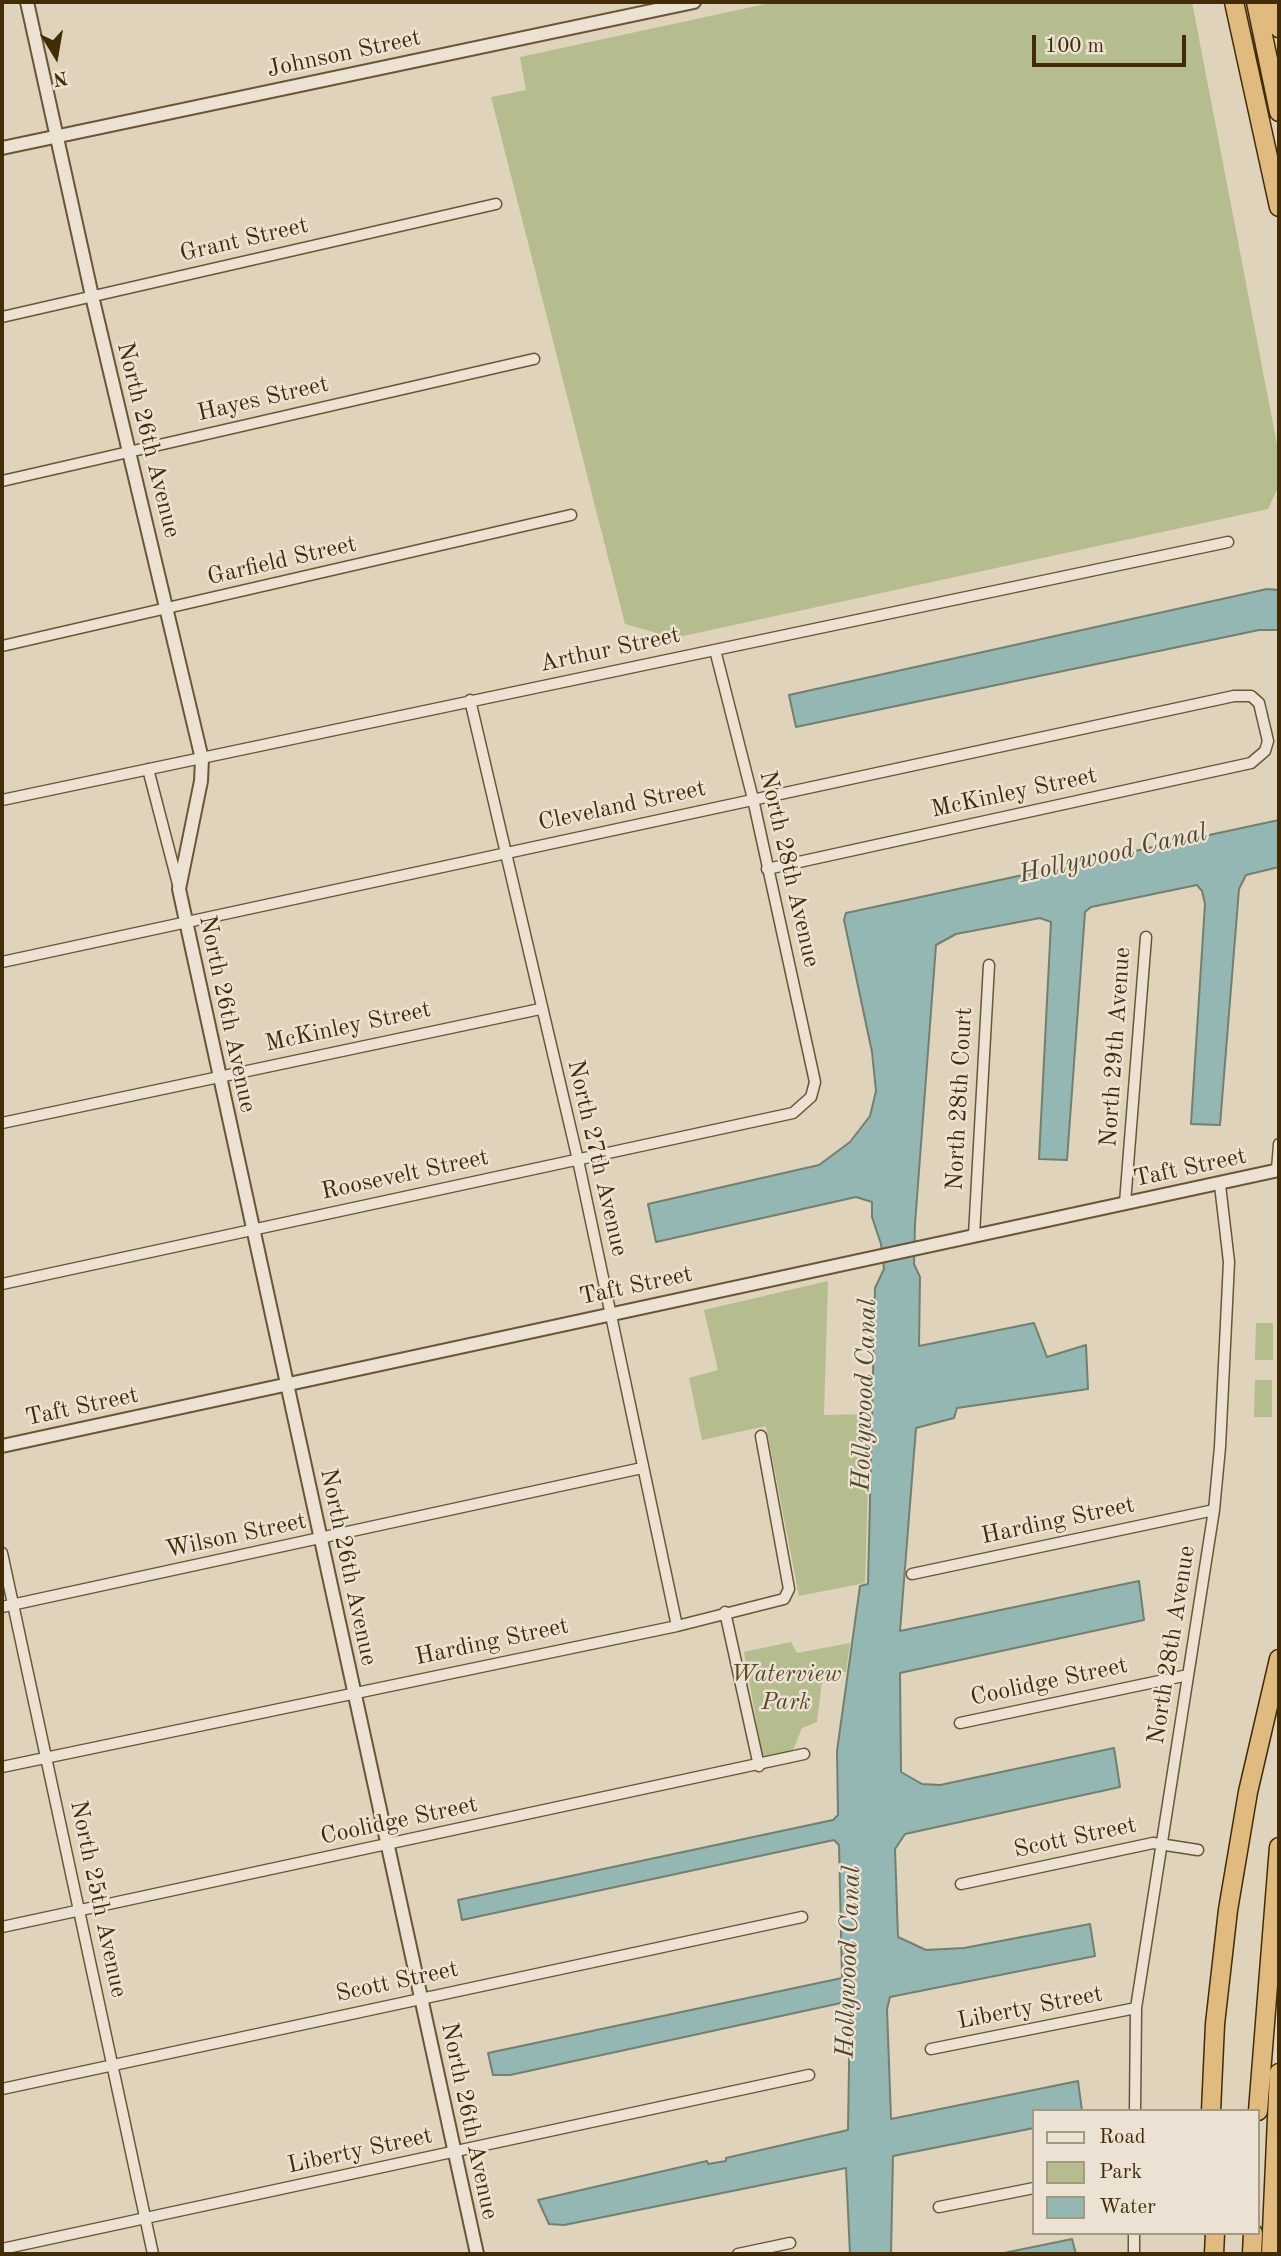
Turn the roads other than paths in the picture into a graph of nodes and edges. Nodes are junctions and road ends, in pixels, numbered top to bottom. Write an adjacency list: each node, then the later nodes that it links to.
1 (27, 2): 9 (street, North 26th Avenue)
2 (694, 2): 6 (street, Johnson Street)
3 (1234, 2): 12 (highway)
4 (1256, 2): 8 (highway)
5 (1273, 2): 7 (highway)
6 (677, 4): 9 (street, Johnson Street)
7 (1279, 28)
8 (1279, 112)
9 (58, 136): 10 (street, Johnson Street); 13 (street, North 26th Avenue)
10 (2, 148)
11 (496, 204): 13 (street, Grant Street)
12 (1279, 207)
13 (92, 296): 14 (street, Grant Street); 16 (street, North 26th Avenue)
14 (2, 317)
15 (534, 359): 16 (street, Hayes Street)
16 (128, 452): 17 (street, Hayes Street); 20 (street, North 26th Avenue)
17 (2, 481)
18 (571, 515): 20 (street, Garfield Street)
19 (1228, 542): 22 (street, Arthur Street)
20 (168, 610): 21 (street, Garfield Street); 25 (street, North 26th Avenue)
21 (2, 646)
22 (715, 650): 23 (street, Arthur Street); 27 (street, North 28th Avenue)
23 (470, 700): 25 (street, Arthur Street); 29 (street, North 27th Avenue)
24 (1265, 751): 27 (street, Cleveland Street); 30 (street, McKinley Street)
25 (202, 759): 26 (street, Arthur Street); 31 (street, North 26th Avenue)
26 (148, 769): 28 (street, Arthur Street); 31 (street, North 26th Avenue)
27 (753, 799): 29 (street, Cleveland Street); 30 (street, North 28th Avenue)
28 (2, 800)
29 (505, 853): 32 (street, Cleveland Street); 36 (street, North 27th Avenue)
30 (768, 869): 38 (street, North 28th Avenue)
31 (179, 889): 32 (street, North 26th Avenue)
32 (187, 922): 34 (street, Cleveland Street); 37 (street, North 26th Avenue)
33 (1146, 937): 44 (street, North 29th Avenue)
34 (2, 962)
35 (989, 965): 46 (street, North 28th Court)
36 (540, 1009): 37 (street, McKinley Street); 41 (street, North 27th Avenue)
37 (218, 1076): 39 (street, McKinley Street); 45 (street, North 26th Avenue)
38 (811, 1097): 41 (street, Roosevelt Street)
39 (2, 1123)
40 (1279, 1144): 42 (street)
41 (578, 1160): 45 (street, Roosevelt Street); 48 (street, North 27th Avenue)
42 (1278, 1170): 43 (street, Taft Street)
43 (1220, 1185): 44 (street, Taft Street); 53 (street, North 28th Avenue)
44 (1125, 1203): 46 (street, Taft Street)
45 (251, 1230): 47 (street, Roosevelt Street); 49 (street, North 26th Avenue)
46 (974, 1235): 48 (street, Taft Street)
47 (2, 1284)
48 (610, 1313): 49 (street, Taft Street); 52 (street, North 27th Avenue)
49 (285, 1386): 51 (street, Taft Street); 54 (street, North 26th Avenue)
50 (761, 1436): 59 (street, Harding Street)
51 (2, 1446)
52 (642, 1468): 54 (street, Wilson Street); 60 (street, North 27th Avenue)
53 (1214, 1510): 56 (street, Harding Street); 62 (street, North 28th Avenue)
54 (322, 1539): 57 (street, Wilson Street); 63 (street, North 26th Avenue)
55 (2, 1553): 57 (street, North 25th Avenue)
56 (912, 1574)
57 (13, 1604): 58 (street, Wilson Street); 66 (street, North 25th Avenue)
58 (2, 1607)
59 (725, 1612): 60 (street, Harding Street); 67 (street)
60 (677, 1626): 63 (street, Harding Street)
61 (1279, 1659): 85 (highway)
62 (1188, 1675): 64 (street, Coolidge Street); 69 (street, North 28th Avenue)
63 (353, 1692): 66 (street, Harding Street); 70 (street, North 26th Avenue)
64 (960, 1723)
65 (804, 1754): 67 (street, Coolidge Street)
66 (46, 1757): 68 (street, Harding Street); 74 (street, North 25th Avenue)
67 (759, 1766): 70 (street, Coolidge Street)
68 (2, 1767)
69 (1163, 1844): 72 (street, Scott Street); 73 (street, Scott Street); 78 (street, North 28th Avenue)
70 (387, 1845): 74 (street, Coolidge Street); 77 (street, North 26th Avenue)
71 (1279, 1847): 86 (highway)
72 (1198, 1850)
73 (961, 1884)
74 (79, 1911): 76 (street, Coolidge Street); 80 (street, North 25th Avenue)
75 (802, 1917): 77 (street, Scott Street)
76 (2, 1927)
77 (420, 1999): 80 (street, Scott Street); 87 (street, North 26th Avenue)
78 (1136, 2008): 79 (street, Liberty Street); 84 (street, North 28th Avenue)
79 (931, 2049)
80 (112, 2066): 83 (street, Scott Street); 90 (street, North 25th Avenue)
81 (1279, 2073): 102 (highway)
82 (809, 2075): 87 (street, Liberty Street)
83 (2, 2089)
84 (1135, 2109)
85 (1211, 2109)
86 (1258, 2109)
87 (454, 2153): 90 (street, Liberty Street); 97 (street, North 26th Avenue)
88 (1032, 2188): 89 (street)
89 (939, 2207)
90 (146, 2218): 95 (street, Liberty Street); 96 (street, North 25th Avenue)
91 (1134, 2235): 99 (street)
92 (1214, 2235): 100 (highway)
93 (1253, 2235): 101 (highway)
94 (790, 2243): 98 (street)
95 (2, 2249)
96 (153, 2254)
97 (477, 2254)
98 (738, 2254)
99 (1134, 2254)
100 (1214, 2254)
101 (1252, 2254)
102 (1271, 2254)

